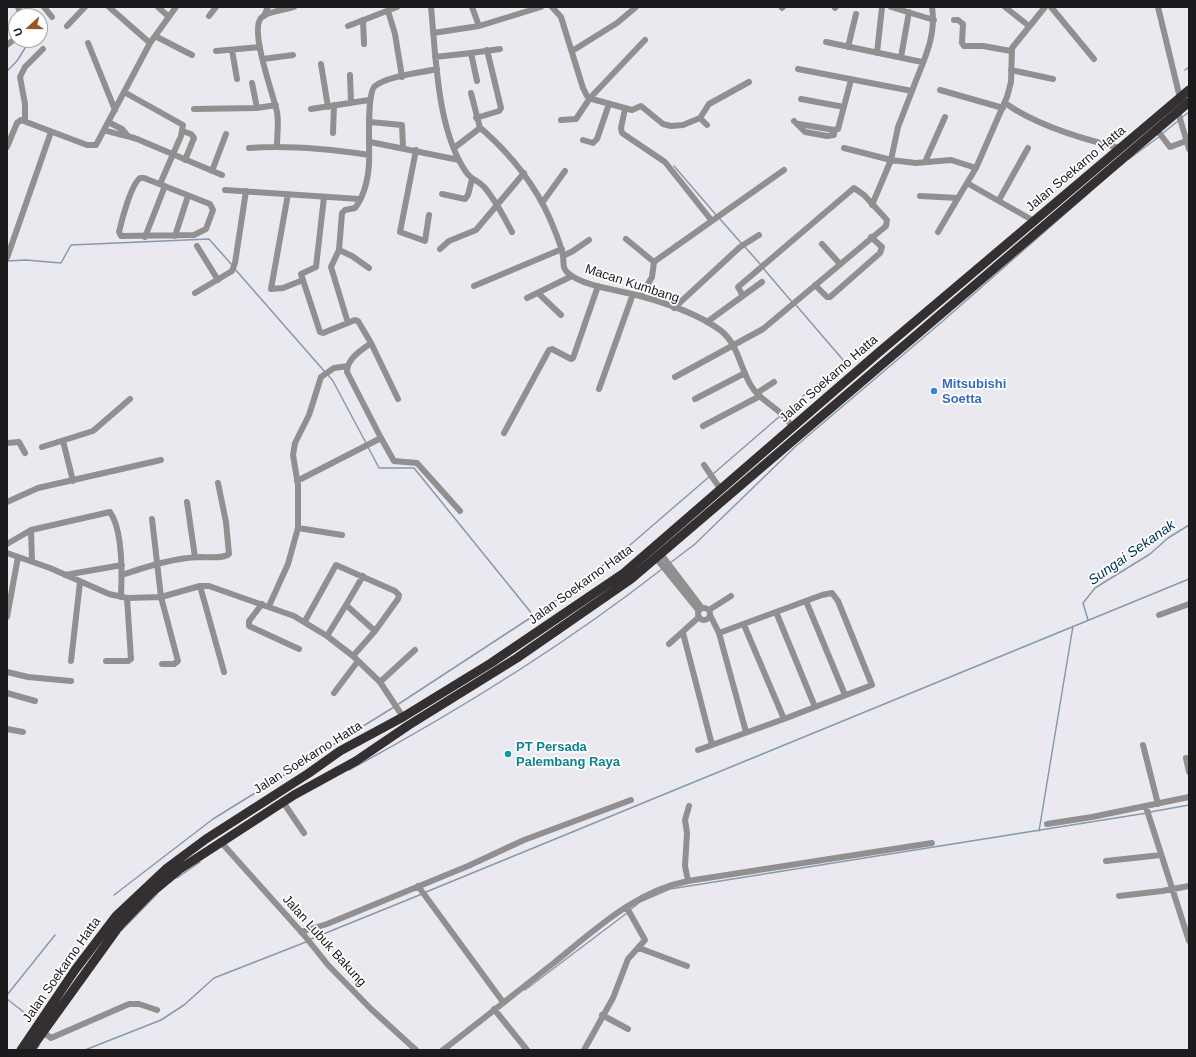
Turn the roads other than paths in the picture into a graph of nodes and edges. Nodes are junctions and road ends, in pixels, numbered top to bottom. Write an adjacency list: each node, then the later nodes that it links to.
1 (44, 7): 28 (street)
2 (85, 7): 32 (street)
3 (109, 7): 41 (street)
4 (158, 7): 25 (street)
5 (176, 7): 25 (street)
6 (216, 7): 26 (street)
7 (268, 7): 27 (street)
8 (294, 7): 27 (street)
9 (396, 7): 22 (street)
10 (431, 7): 36 (street)
11 (472, 7): 34 (street)
12 (541, 7): 34 (street)
13 (552, 7): 50 (street)
14 (636, 7): 50 (street)
15 (882, 7): 53 (street)
16 (891, 7): 23 (street)
17 (932, 7): 30 (street)
18 (1005, 7): 35 (street)
19 (1045, 7): 35 (street)
20 (1051, 7): 59 (street)
21 (1158, 7): 79 (street)
22 (388, 10): 29 (street); 66 (street)
23 (908, 12): 30 (street); 57 (street)
24 (856, 14): 44 (street)
25 (169, 16): 37 (street)
26 (209, 16)
27 (264, 16): 43 (street)
28 (52, 17)
29 (363, 20): 33 (street); 42 (street)
30 (934, 20): 60 (street)
31 (954, 20): 51 (street)
32 (67, 26)
33 (348, 26)
34 (479, 26): 36 (street)
35 (1029, 26): 51 (street)
36 (433, 33): 56 (street)
37 (155, 36): 41 (street); 54 (street)
38 (645, 40): 78 (street)
39 (826, 42): 44 (street)
40 (88, 43): 93 (street)
41 (150, 43): 76 (street)
42 (364, 44)
43 (260, 47): 47 (street); 58 (street)
44 (848, 47): 53 (street)
45 (43, 49): 99 (street)
46 (500, 49): 48 (street)
47 (232, 50): 49 (street); 67 (street)
48 (487, 50): 52 (street); 95 (street)
49 (216, 51)
50 (572, 51): 78 (street)
51 (1011, 51): 64 (street)
52 (472, 53): 56 (street); 70 (street)
53 (877, 53): 57 (street)
54 (192, 55)
55 (293, 55): 58 (street)
56 (435, 57): 62 (street)
57 (901, 57): 60 (street)
58 (263, 59): 85 (street)
59 (1094, 59)
60 (922, 62): 75 (street)
61 (321, 64): 87 (street)
62 (437, 69): 66 (street); 119 (street)
63 (798, 69): 69 (street)
64 (1011, 70): 68 (street); 86 (street)
65 (350, 75): 83 (street)
66 (402, 77): 81 (street)
67 (237, 79)
68 (1053, 79)
69 (851, 80): 75 (street); 88 (street)
70 (477, 81)
71 (749, 82): 96 (street)
72 (252, 83): 89 (street)
73 (940, 90): 86 (street)
74 (1189, 90): 79 (highway, Jalan Soekarno Hatta)
75 (912, 91): 129 (street)
76 (124, 92): 93 (street); 106 (street)
77 (471, 93): 95 (street)
78 (590, 98): 84 (street); 98 (street)
79 (1180, 98): 122 (highway, Jalan Soekarno Hatta)
80 (801, 99): 88 (street)
81 (369, 100): 83 (street); 101 (street)
82 (1189, 102): 97 (highway, Jalan Soekarno Hatta)
83 (351, 103): 87 (street)
84 (609, 104): 92 (street); 113 (street)
85 (276, 105): 89 (street); 116 (street)
86 (1004, 105): 122 (street); 131 (street)
87 (331, 106): 91 (street); 108 (street)
88 (844, 107): 102 (street)
89 (257, 108): 90 (street)
90 (194, 109)
91 (310, 109)
92 (625, 109): 96 (street); 154 (street)
93 (115, 110): 100 (street)
94 (945, 117): 130 (street)
95 (476, 118): 104 (street)
96 (700, 118): 103 (street)
97 (1180, 118): 109 (highway, Jalan Soekarno Hatta); 112 (street)
98 (561, 120)
99 (25, 121): 107 (street); 115 (street)
100 (108, 122): 105 (street); 111 (street)
101 (370, 122): 114 (street); 117 (street)
102 (797, 122)
103 (707, 125)
104 (480, 128): 119 (street); 135 (street, Macan Kumbang)
105 (104, 130): 107 (street); 111 (street)
106 (182, 131): 125 (street); 127 (street)
107 (51, 132): 170 (street)
108 (333, 133)
109 (1160, 133): 112 (street); 227 (highway, Jalan Soekarno Hatta)
110 (226, 134): 133 (street)
111 (128, 136): 125 (street)
112 (1187, 138): 123 (street)
113 (583, 140)
114 (370, 142): 117 (street); 126 (street)
115 (8, 143)
116 (277, 146): 118 (street); 126 (street)
117 (403, 147): 124 (street)
118 (249, 148)
119 (454, 148): 128 (street)
120 (844, 148): 129 (street)
121 (1028, 148): 148 (street)
122 (1120, 148): 155 (highway, Jalan Soekarno Hatta)
123 (1189, 149)
124 (416, 150): 128 (street); 153 (street)
125 (172, 154): 127 (street); 139 (street)
126 (369, 155): 149 (street)
127 (185, 160): 133 (street)
128 (459, 160): 137 (street)
129 (891, 160): 130 (street); 152 (street)
130 (925, 162): 131 (street)
131 (976, 168): 138 (street)
132 (784, 170): 154 (street)
133 (212, 171): 136 (street)
134 (565, 171): 150 (street)
135 (524, 173): 150 (street, Macan Kumbang); 151 (street)
136 (222, 175)
137 (472, 179): 143 (street); 151 (street)
138 (967, 183): 147 (street); 148 (street)
139 (162, 185): 144 (street); 160 (street); 160 (street)
140 (226, 190): 141 (street)
141 (246, 191): 142 (street); 175 (street)
142 (288, 194): 146 (street); 176 (street)
143 (442, 194)
144 (188, 196): 159 (street); 159 (street)
145 (920, 196): 147 (street)
146 (324, 197): 149 (street); 176 (street)
147 (958, 198): 157 (street)
148 (999, 200): 155 (street)
149 (358, 202): 168 (street)
150 (542, 203): 167 (street, Macan Kumbang)
151 (497, 204): 156 (street); 166 (street)
152 (872, 205): 161 (street); 185 (street)
153 (429, 215)
154 (716, 219): 171 (street)
155 (1034, 221): 203 (highway, Jalan Soekarno Hatta)
156 (512, 232)
157 (938, 232)
158 (759, 235): 187 (street)
159 (175, 236): 160 (street)
160 (145, 237)
161 (871, 237): 172 (street); 178 (street)
162 (626, 239): 171 (street)
163 (589, 240): 169 (street)
164 (822, 244): 172 (street)
165 (197, 246): 175 (street)
166 (440, 249)
167 (562, 249): 169 (street, Macan Kumbang); 179 (street)
168 (339, 250): 173 (street); 190 (street)
169 (563, 256): 174 (street, Macan Kumbang)
170 (7, 257)
171 (654, 262): 184 (street)
172 (840, 264): 178 (street)
173 (369, 268)
174 (572, 276): 180 (street, Macan Kumbang); 182 (street)
175 (218, 280): 181 (street)
176 (303, 280): 190 (street)
177 (762, 282): 185 (street)
178 (815, 285): 192 (street)
179 (474, 286)
180 (598, 286): 183 (street, Macan Kumbang); 204 (street)
181 (195, 293)
182 (538, 293): 186 (street); 188 (street)
183 (633, 294): 184 (street, Macan Kumbang); 197 (street)
184 (641, 296): 187 (street, Macan Kumbang)
185 (743, 296): 189 (street)
186 (527, 298)
187 (674, 308): 189 (street, Macan Kumbang)
188 (561, 315)
189 (707, 322): 192 (street, Macan Kumbang)
190 (348, 323): 191 (street)
191 (371, 343): 193 (street); 200 (street)
192 (733, 345): 194 (street, Macan Kumbang); 195 (street)
193 (348, 366): 205 (street); 212 (street)
194 (745, 374): 198 (street, Macan Kumbang); 201 (street)
195 (675, 378)
196 (774, 382): 198 (street)
197 (599, 389)
198 (758, 395): 202 (street); 203 (street, Macan Kumbang)
199 (130, 399): 206 (street)
200 (398, 399)
201 (695, 399)
202 (703, 426)
203 (793, 427): 215 (highway, Jalan Soekarno Hatta)
204 (504, 433)
205 (381, 438): 212 (street); 218 (street)
206 (63, 441): 208 (street); 213 (street)
207 (7, 443): 209 (street)
208 (42, 447)
209 (25, 453)
210 (161, 460): 213 (street)
211 (704, 466): 215 (street)
212 (297, 480): 220 (street)
213 (74, 481): 216 (street)
214 (218, 483): 226 (street)
215 (721, 490): 243 (highway, Jalan Soekarno Hatta)
216 (7, 502)
217 (187, 502): 226 (street)
218 (460, 511)
219 (152, 519): 229 (street)
220 (298, 528): 222 (street); 244 (street)
221 (31, 530): 223 (street); 228 (street); 230 (street)
222 (342, 535)
223 (7, 544)
224 (7, 553): 225 (street)
225 (18, 557): 228 (street); 245 (street)
226 (195, 557): 229 (street)
227 (661, 558): 246 (street); 248 (highway, Jalan Soekarno Hatta)
228 (32, 561): 231 (street)
229 (157, 563): 232 (street); 238 (street)
230 (122, 565): 231 (street); 232 (street)
231 (65, 575): 234 (street)
232 (122, 575): 237 (street)
233 (363, 576): 242 (street); 252 (street); 254 (street)
234 (80, 582): 237 (street); 262 (street)
235 (200, 586): 238 (street); 240 (street); 266 (street)
236 (731, 596): 249 (street)
237 (124, 597): 238 (street); 263 (street)
238 (161, 597): 264 (street)
239 (806, 601): 247 (street); 271 (street); 271 (street)
240 (262, 604): 244 (street); 259 (street)
241 (1189, 604): 250 (street)
242 (346, 605): 254 (street); 257 (street)
243 (578, 605): 248 (highway); 274 (highway, Jalan Soekarno Hatta)
244 (269, 606): 252 (street)
245 (8, 609): 251 (street)
246 (700, 612): 249 (street); 249 (street); 255 (street)
247 (776, 612): 253 (street); 273 (street)
248 (585, 613): 286 (highway, Jalan Soekarno Hatta)
249 (709, 613): 256 (street)
250 (1160, 614)
251 (7, 617)
252 (305, 621): 257 (street)
253 (744, 624): 256 (street); 275 (street)
254 (376, 631): 261 (street)
255 (683, 633): 258 (street); 279 (street)
256 (719, 633): 278 (street)
257 (327, 636): 261 (street)
258 (670, 644)
259 (299, 649)
260 (415, 650): 268 (street)
261 (355, 659): 268 (street); 269 (street)
262 (71, 661)
263 (106, 662)
264 (162, 664)
265 (7, 672): 267 (street)
266 (224, 672)
267 (71, 681)
268 (380, 682): 274 (street)
269 (334, 693)
270 (7, 694): 272 (street)
271 (845, 696): 273 (street)
272 (35, 701)
273 (815, 707): 275 (street)
274 (401, 714): 312 (highway, Jalan Soekarno Hatta)
275 (784, 719): 278 (street)
276 (7, 729): 277 (street)
277 (23, 732)
278 (746, 732): 279 (street)
279 (712, 744): 281 (street)
280 (1143, 745): 287 (street)
281 (698, 750)
282 (1186, 758): 283 (street)
283 (1189, 772)
284 (1189, 797): 287 (street)
285 (631, 800): 298 (street)
286 (283, 802): 291 (street); 293 (highway, Jalan Soekarno Hatta)
287 (1158, 804): 289 (street)
288 (689, 806): 296 (street)
289 (1147, 812): 290 (street); 294 (street)
290 (1047, 824)
291 (304, 833)
292 (932, 843): 296 (street)
293 (222, 844): 302 (street, Jalan Lubuk Bakung); 311 (highway, Jalan Soekarno Hatta)
294 (1161, 855): 295 (street); 299 (street)
295 (1106, 861)
296 (688, 881): 301 (street)
297 (1189, 886): 299 (street)
298 (419, 887): 302 (street); 306 (street)
299 (1172, 889): 300 (street); 303 (street)
300 (1119, 896)
301 (627, 909): 304 (street); 306 (street)
302 (303, 934): 314 (street, Jalan Lubuk Bakung)
303 (1189, 941)
304 (639, 948): 305 (street); 309 (street)
305 (687, 966)
306 (503, 1002): 308 (street)
307 (156, 1010): 311 (street)
308 (495, 1010): 315 (street); 316 (street)
309 (602, 1015): 310 (street); 317 (street)
310 (628, 1028)
311 (46, 1034): 313 (highway, Jalan Soekarno Hatta)
312 (21, 1050)
313 (30, 1050)
314 (416, 1050)
315 (443, 1050)
316 (527, 1050)
317 (584, 1050)

